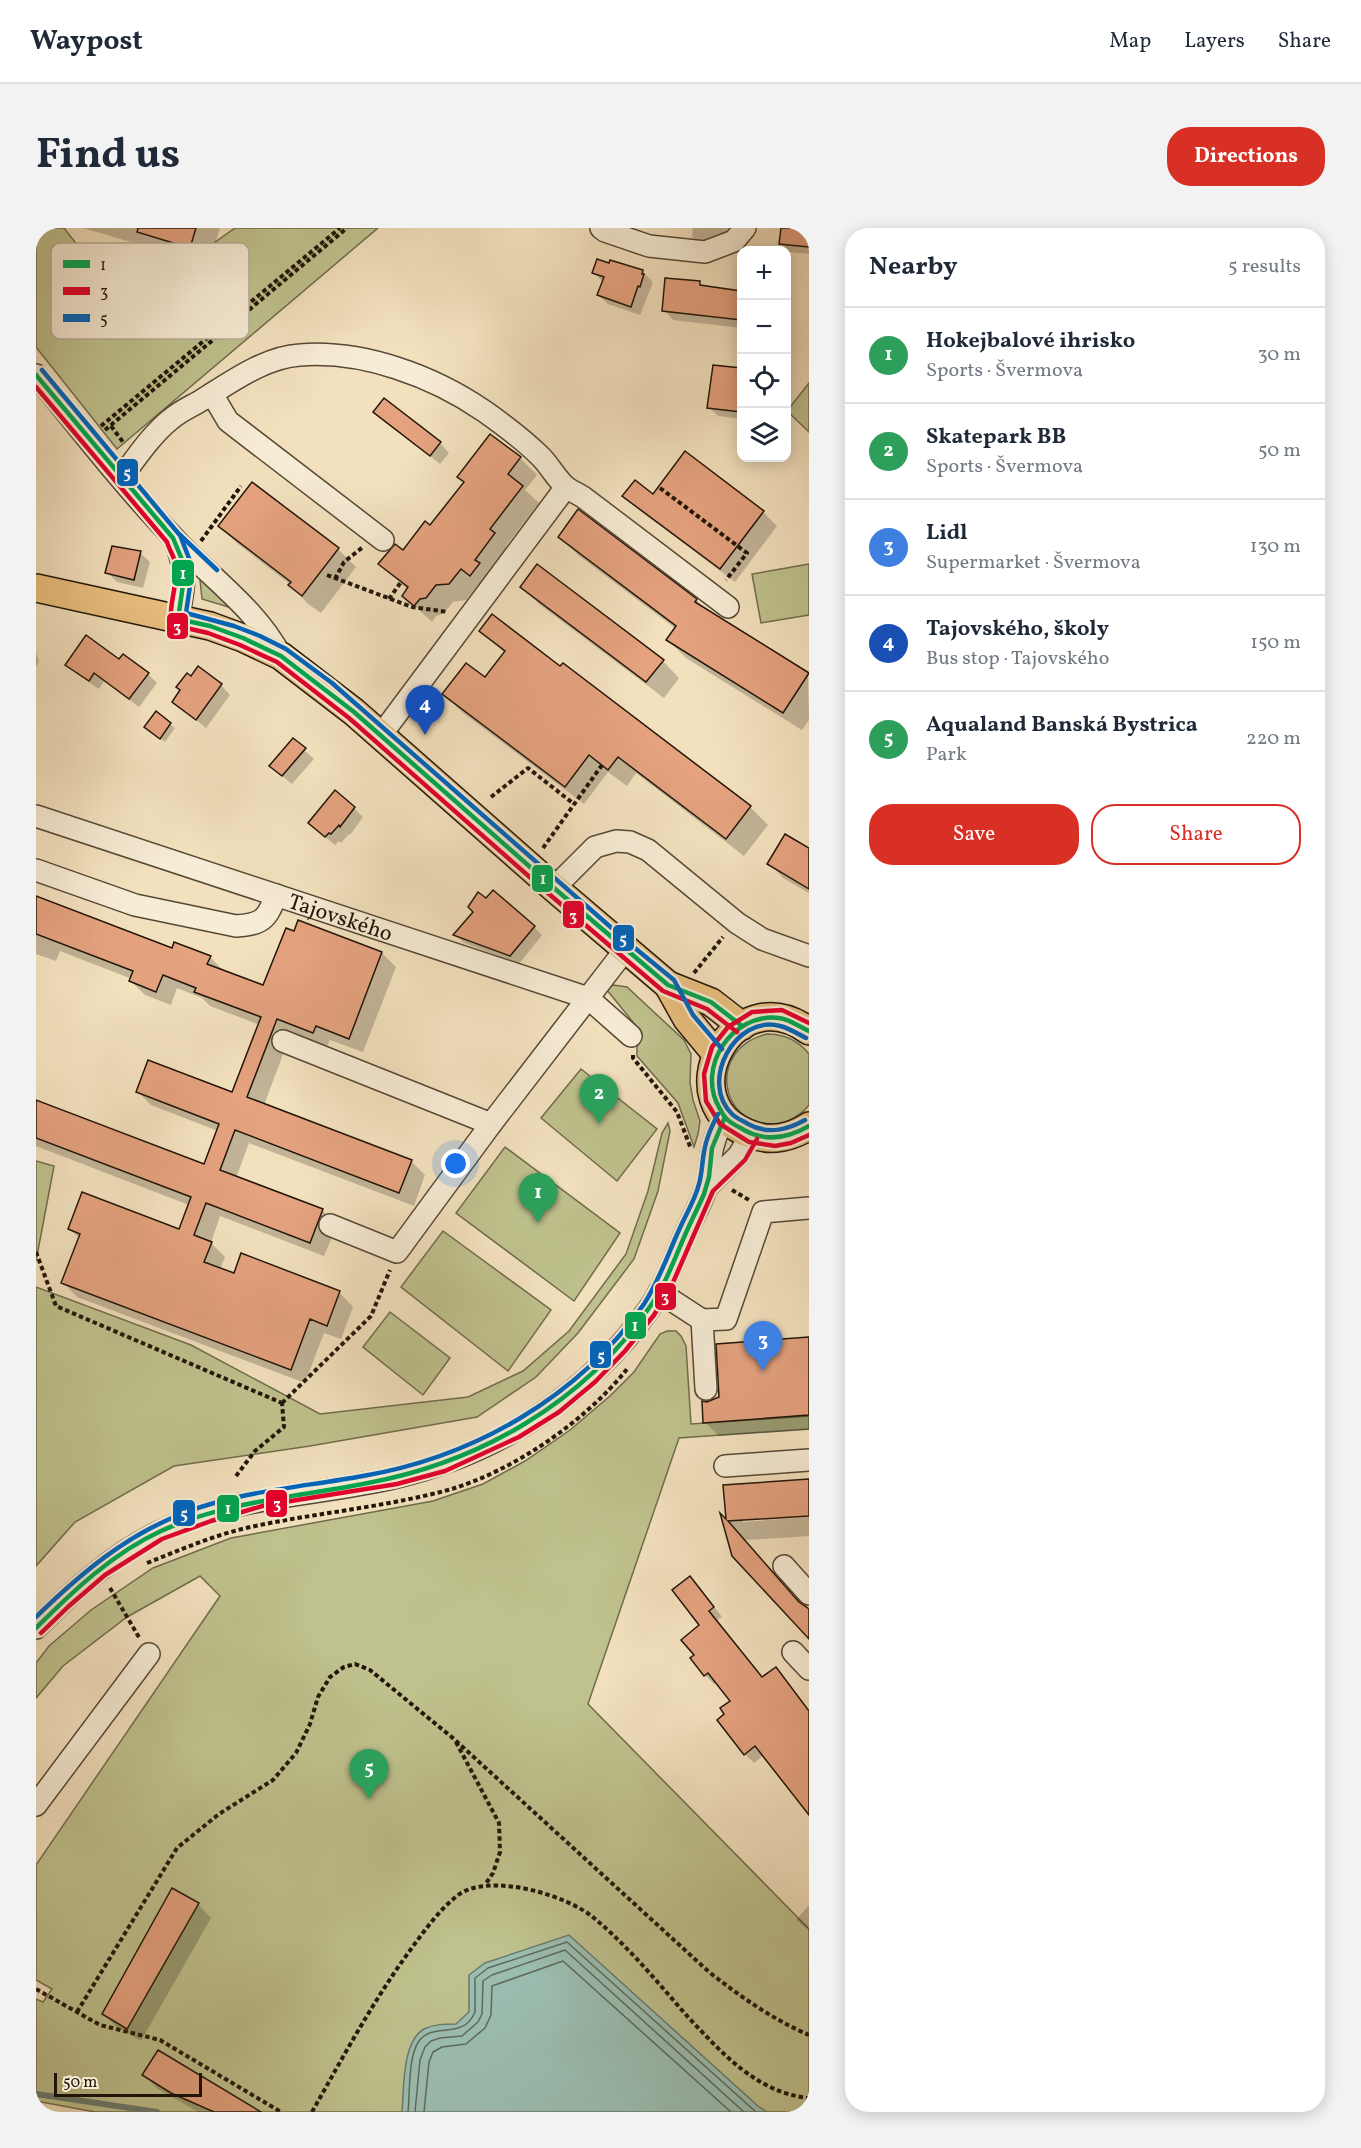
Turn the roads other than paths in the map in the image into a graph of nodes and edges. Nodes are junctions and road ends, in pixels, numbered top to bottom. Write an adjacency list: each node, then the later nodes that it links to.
1 (601, 228): 2 (street)
2 (745, 228)
3 (36, 375): 5 (street)
4 (212, 394): 5 (street); 6 (street); 8 (street)
5 (121, 478): 7 (street)
6 (566, 487): 10 (street); 13 (street)
7 (173, 538): 11 (street); 12 (street)
8 (380, 538)
9 (36, 588): 11 (main road)
10 (721, 602)
11 (178, 619): 12 (main road)
12 (281, 656): 13 (main road)
13 (381, 735): 16 (main road)
14 (36, 816): 17 (street, Tajovského)
15 (36, 870): 17 (street)
16 (554, 888): 18 (main road); 19 (street)
17 (276, 895): 21 (street, Tajovského)
18 (625, 950): 20 (main road); 21 (street)
19 (809, 956)
20 (668, 985): 22 (main road); 26 (main road)
21 (588, 998): 24 (street); 28 (street)
22 (742, 1026): 23 (main road); 26 (main road)
23 (809, 1031)
24 (631, 1036)
25 (283, 1041): 28 (street)
26 (716, 1054): 27 (main road)
27 (725, 1117): 30 (main road); 31 (street)
28 (491, 1124): 33 (street)
29 (809, 1126): 30 (main road)
30 (750, 1135): 31 (street)
31 (707, 1186): 34 (street)
32 (809, 1208): 35 (street)
33 (330, 1225)
34 (659, 1292): 35 (street); 41 (street)
35 (702, 1320): 36 (street)
36 (705, 1389)
37 (809, 1460): 38 (street)
38 (725, 1466)
39 (784, 1566): 40 (street)
40 (809, 1594)
41 (36, 1628)
42 (793, 1652): 44 (street)
43 (148, 1654): 45 (street)
44 (809, 1670)
45 (36, 1805)

